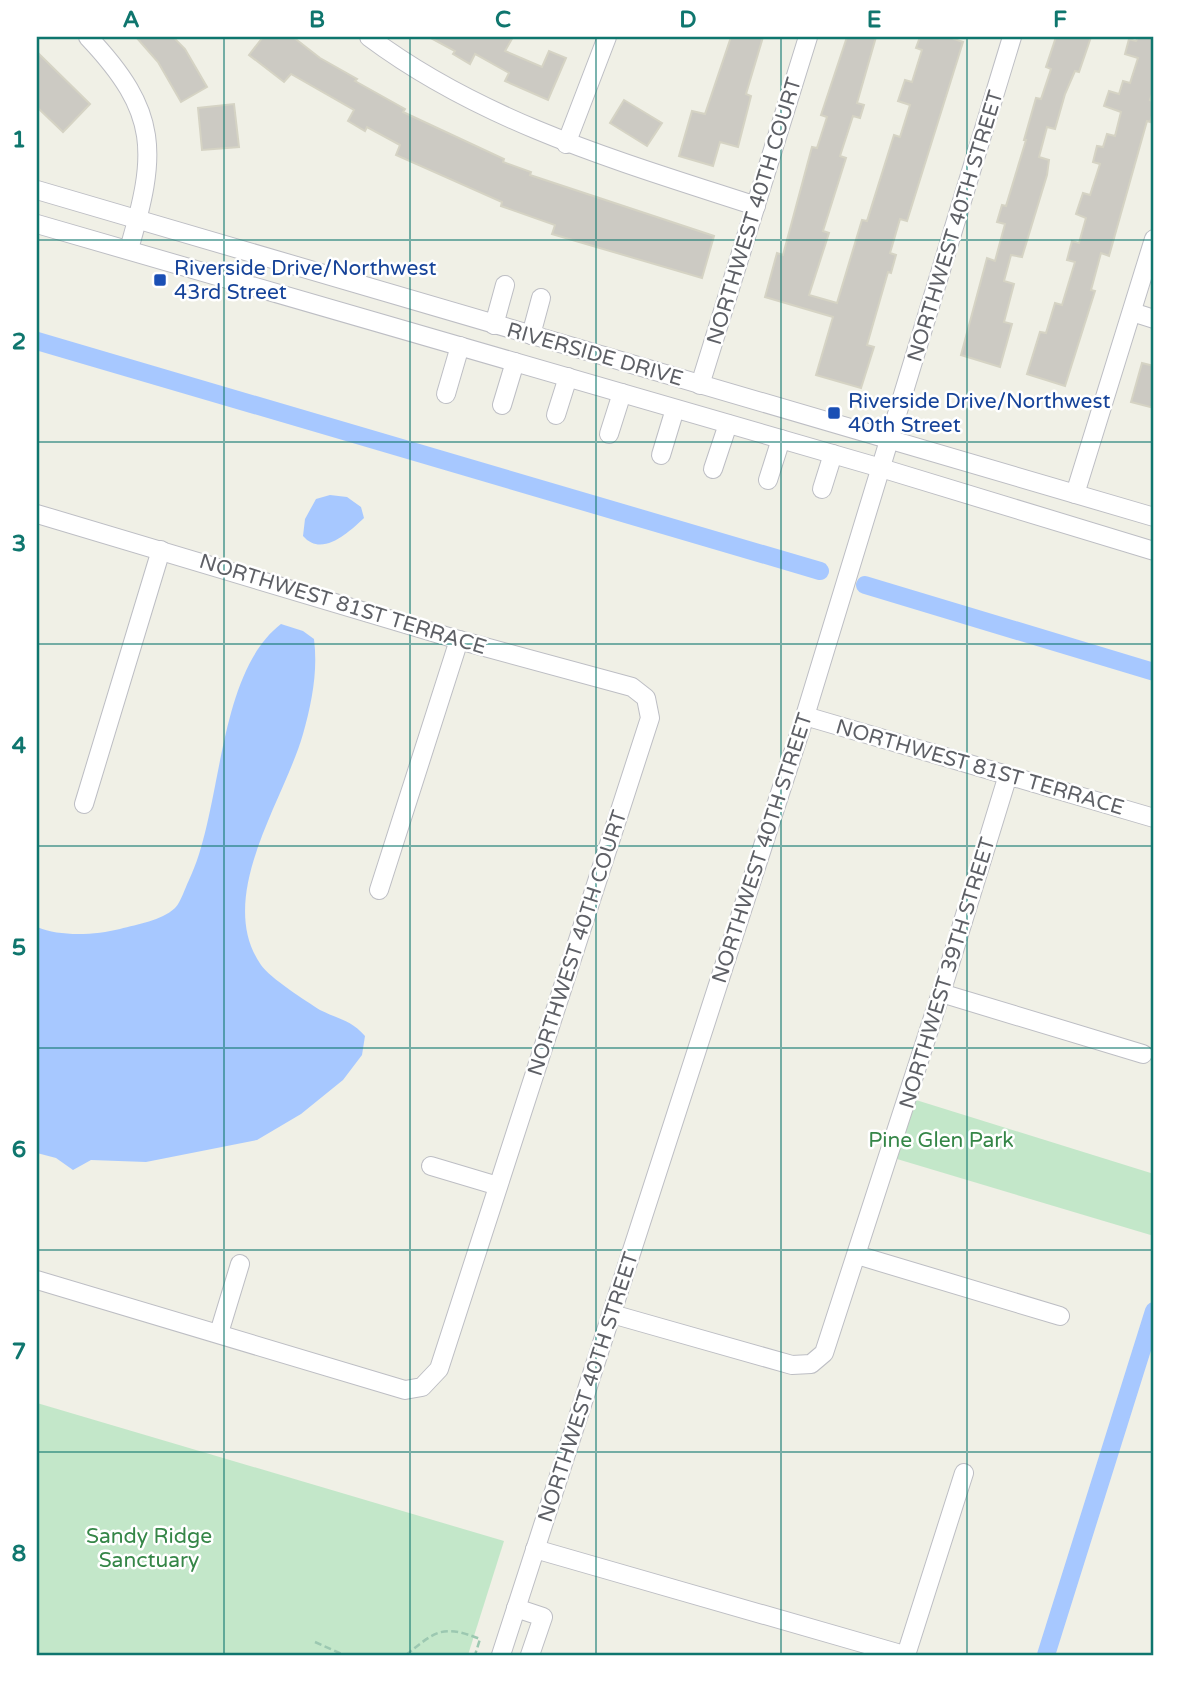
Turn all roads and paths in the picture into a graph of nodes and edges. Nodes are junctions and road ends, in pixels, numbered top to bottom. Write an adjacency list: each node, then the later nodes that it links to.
1 (88, 37): 9 (street)
2 (369, 37): 6 (street)
3 (607, 37): 6 (street)
4 (808, 37): 8 (street, NORTHWEST 40TH COURT)
5 (1012, 37): 31 (street, NORTHWEST 40TH STREET)
6 (566, 144): 8 (street)
7 (37, 190): 9 (street, RIVERSIDE DRIVE)
8 (755, 206): 22 (street, NORTHWEST 40TH COURT)
9 (137, 220): 12 (street); 17 (street, RIVERSIDE DRIVE)
10 (37, 224): 12 (street, RIVERSIDE DRIVE)
11 (1154, 239): 15 (street)
12 (129, 249): 19 (street, RIVERSIDE DRIVE)
13 (505, 285): 17 (street)
14 (541, 298): 18 (street)
15 (1132, 312): 16 (street); 38 (street)
16 (1154, 319)
17 (494, 324): 18 (street, RIVERSIDE DRIVE)
18 (531, 335): 22 (street, RIVERSIDE DRIVE)
19 (460, 346): 20 (street, RIVERSIDE DRIVE); 24 (street)
20 (515, 362): 21 (street, RIVERSIDE DRIVE); 25 (street)
21 (568, 377): 23 (street, RIVERSIDE DRIVE); 27 (street)
22 (700, 385): 31 (street, RIVERSIDE DRIVE)
23 (622, 393): 26 (street, RIVERSIDE DRIVE); 29 (street)
24 (446, 394)
25 (502, 405)
26 (676, 409): 28 (street, RIVERSIDE DRIVE); 33 (street)
27 (556, 415)
28 (728, 424): 30 (street, RIVERSIDE DRIVE); 35 (street)
29 (608, 434)
30 (781, 439): 32 (street, RIVERSIDE DRIVE); 36 (street)
31 (889, 441): 34 (street, NORTHWEST 40TH STREET); 38 (street, RIVERSIDE DRIVE)
32 (833, 454): 34 (street, RIVERSIDE DRIVE); 37 (street)
33 (661, 455)
34 (881, 468): 42 (street, RIVERSIDE DRIVE); 45 (street, NORTHWEST 40TH STREET)
35 (713, 469)
36 (768, 480)
37 (822, 489)
38 (1075, 494): 40 (street, RIVERSIDE DRIVE)
39 (37, 514): 41 (street, NORTHWEST 81ST TERRACE)
40 (1154, 517)
41 (162, 550): 43 (street, NORTHWEST 81ST TERRACE); 47 (street)
42 (1154, 551)
43 (459, 640): 44 (street, NORTHWEST 81ST TERRACE); 49 (street)
44 (646, 698): 53 (street, NORTHWEST 40TH COURT)
45 (805, 716): 46 (street, NORTHWEST 81ST TERRACE); 57 (street, NORTHWEST 40TH STREET)
46 (1008, 775): 48 (street, NORTHWEST 81ST TERRACE); 50 (street, NORTHWEST 39TH STREET)
47 (84, 804)
48 (1154, 818)
49 (379, 890)
50 (941, 993): 51 (street); 54 (street, NORTHWEST 39TH STREET)
51 (1143, 1054)
52 (431, 1166): 53 (street)
53 (498, 1186): 59 (street, NORTHWEST 40TH COURT)
54 (857, 1255): 57 (street, NORTHWEST 39TH STREET); 58 (street)
55 (240, 1264): 59 (street)
56 (37, 1280): 59 (street)
57 (612, 1314): 61 (street, NORTHWEST 40TH STREET)
58 (1060, 1316)
59 (219, 1333)
60 (964, 1473): 69 (street)
61 (535, 1549): 62 (street, NORTHWEST 40TH STREET); 69 (street)
62 (516, 1608): 64 (street, NORTHWEST 40TH STREET); 68 (street)
63 (315, 1642): 65 (path)
64 (506, 1654)
65 (344, 1655)
66 (407, 1655): 67 (path)
67 (475, 1655)
68 (530, 1655)
69 (905, 1655)

